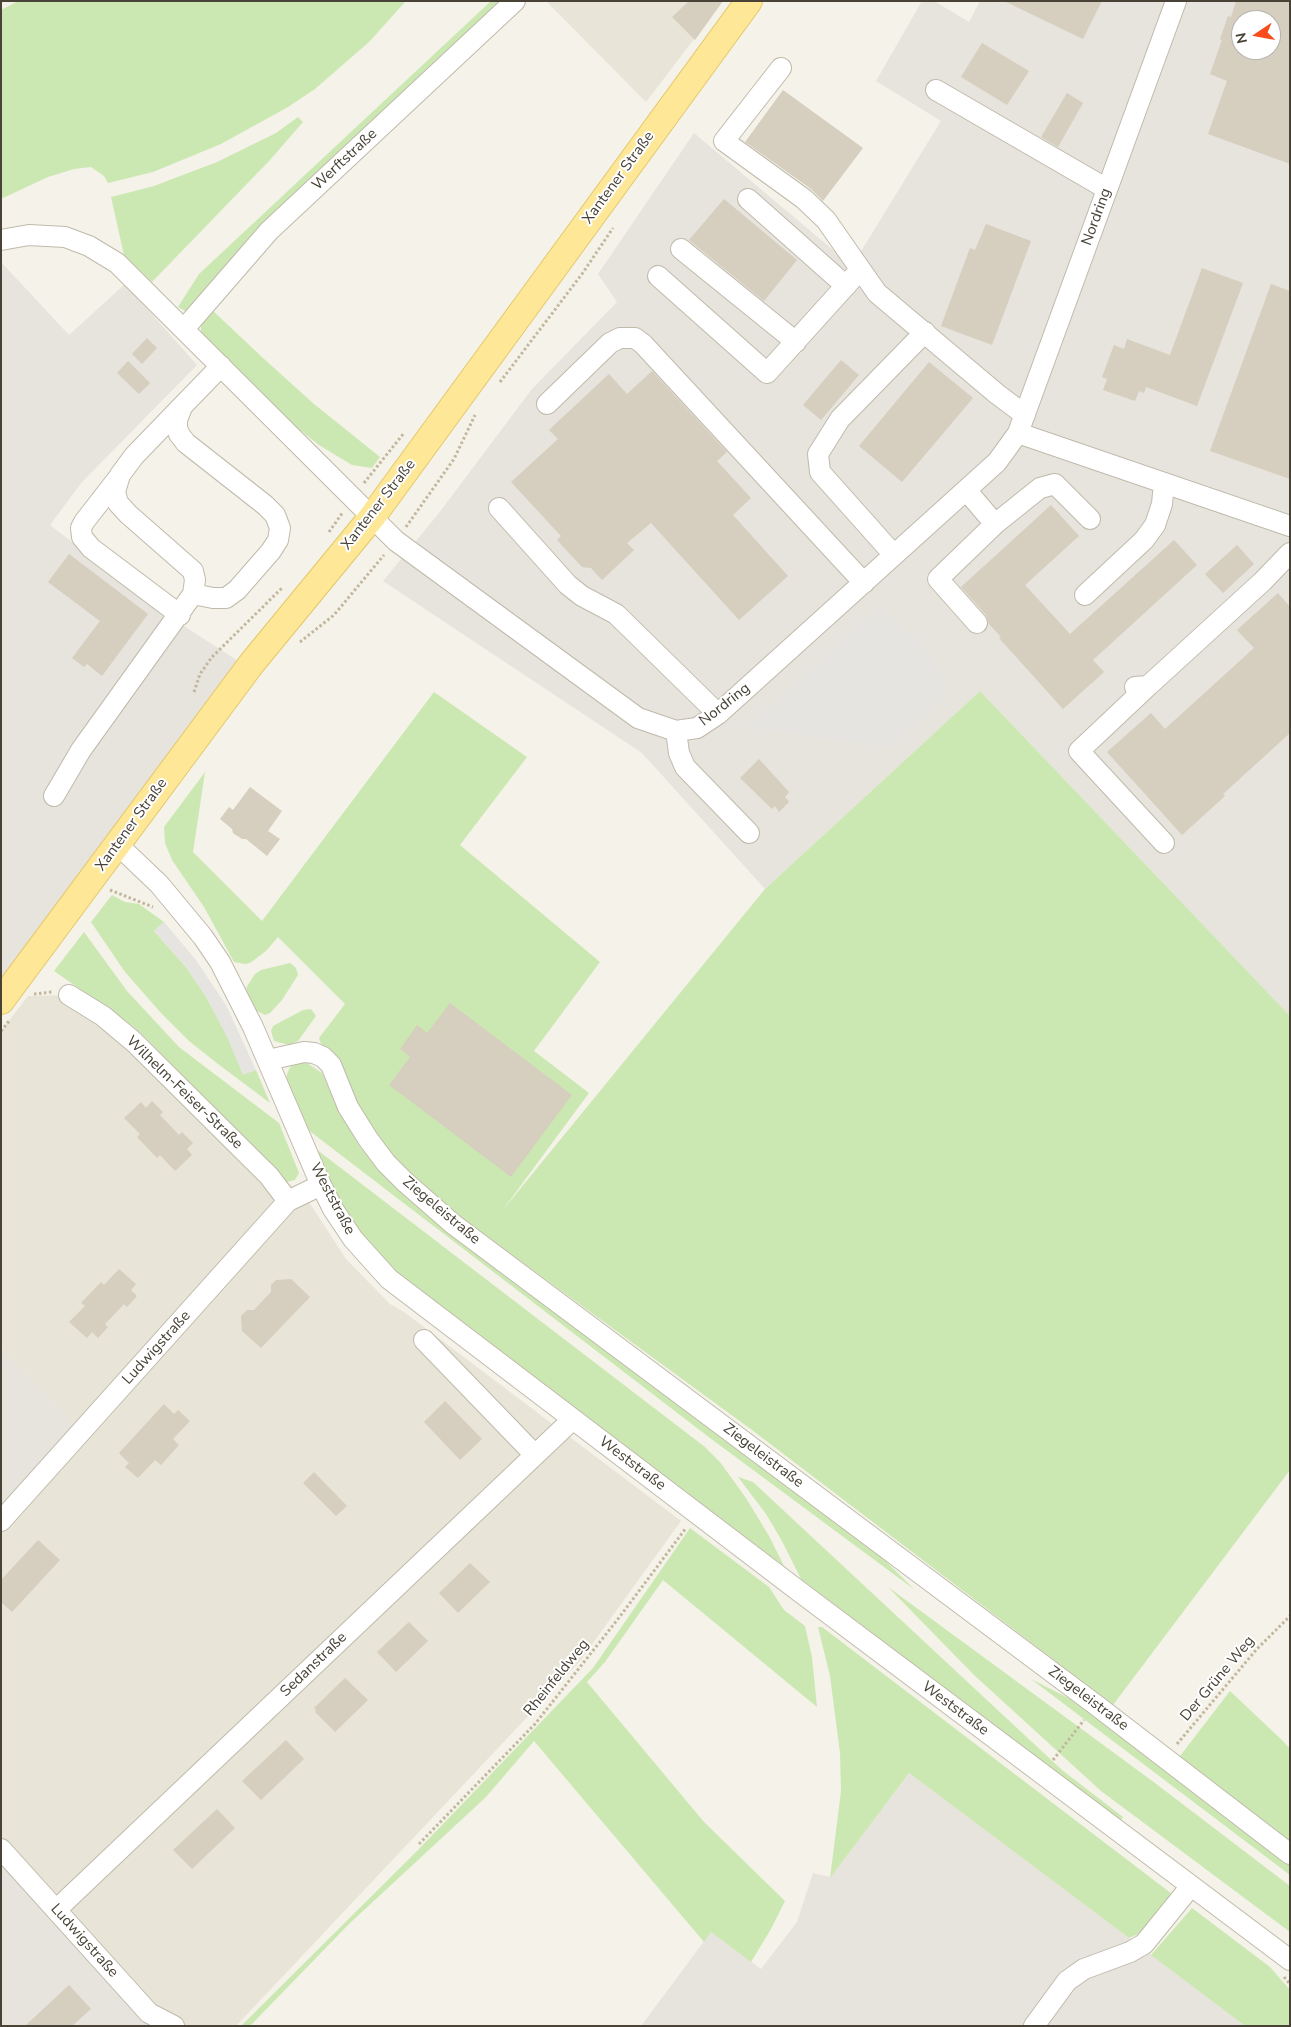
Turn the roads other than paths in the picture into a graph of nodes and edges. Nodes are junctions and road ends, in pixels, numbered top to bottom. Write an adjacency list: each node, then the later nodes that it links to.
1 (515, 1): 13 (street, Werftstraße)
2 (749, 1): 24 (main road, Xantener Straße)
3 (1172, 2): 6 (street, Nordring)
4 (781, 68): 10 (street)
5 (936, 90): 6 (street)
6 (1107, 189): 19 (street, Nordring)
7 (748, 200): 12 (street)
8 (1, 240): 13 (street)
9 (682, 249): 15 (street)
10 (860, 270): 12 (street); 14 (street)
11 (658, 276): 15 (street)
12 (846, 286): 15 (street)
13 (184, 329): 16 (street)
14 (925, 332): 19 (street); 29 (street)
15 (796, 342)
16 (221, 366): 18 (street); 24 (street)
17 (548, 404): 30 (street)
18 (182, 407): 20 (street); 31 (street)
19 (1021, 424): 21 (street); 22 (street, Nordring)
20 (120, 475): 31 (street); 33 (street)
21 (1164, 483): 27 (street); 32 (street)
22 (966, 490): 26 (street); 29 (street, Nordring)
23 (499, 508): 37 (street)
24 (372, 517): 38 (street, Nordring); 42 (main road, Xantener Straße)
25 (1090, 519): 26 (street)
26 (995, 524): 34 (street)
27 (1290, 526)
28 (1290, 553): 35 (street)
29 (894, 555): 30 (street, Nordring)
30 (864, 583): 37 (street, Nordring)
31 (193, 594): 33 (street)
32 (1085, 594)
33 (180, 614): 39 (street)
34 (977, 623)
35 (1148, 686): 36 (street); 41 (street)
36 (1127, 688)
37 (718, 714): 38 (street, Nordring)
38 (676, 730): 40 (street)
39 (54, 796)
40 (749, 833)
41 (1164, 844)
42 (118, 845): 44 (main road, Xantener Straße); 45 (street, Weststraße)
43 (70, 995): 47 (street, Wilhelm-Feiser-Straße)
44 (1, 1001)
45 (268, 1060): 46 (street, Weststraße); 53 (street, Ziegeleistraße)
46 (321, 1185): 47 (street, Ludwigstraße); 49 (street, Weststraße)
47 (288, 1201): 51 (street, Ludwigstraße)
48 (424, 1340): 50 (street)
49 (573, 1420): 50 (street, Sedanstraße); 54 (street, Weststraße)
50 (535, 1455): 55 (street, Sedanstraße)
51 (1, 1521)
52 (1, 1848): 55 (street, Ludwigstraße)
53 (1290, 1854)
54 (1191, 1886): 56 (street, Weststraße); 58 (street)
55 (56, 1910): 57 (street, Ludwigstraße)
56 (1290, 1960)
57 (174, 2026)
58 (1034, 2026)

